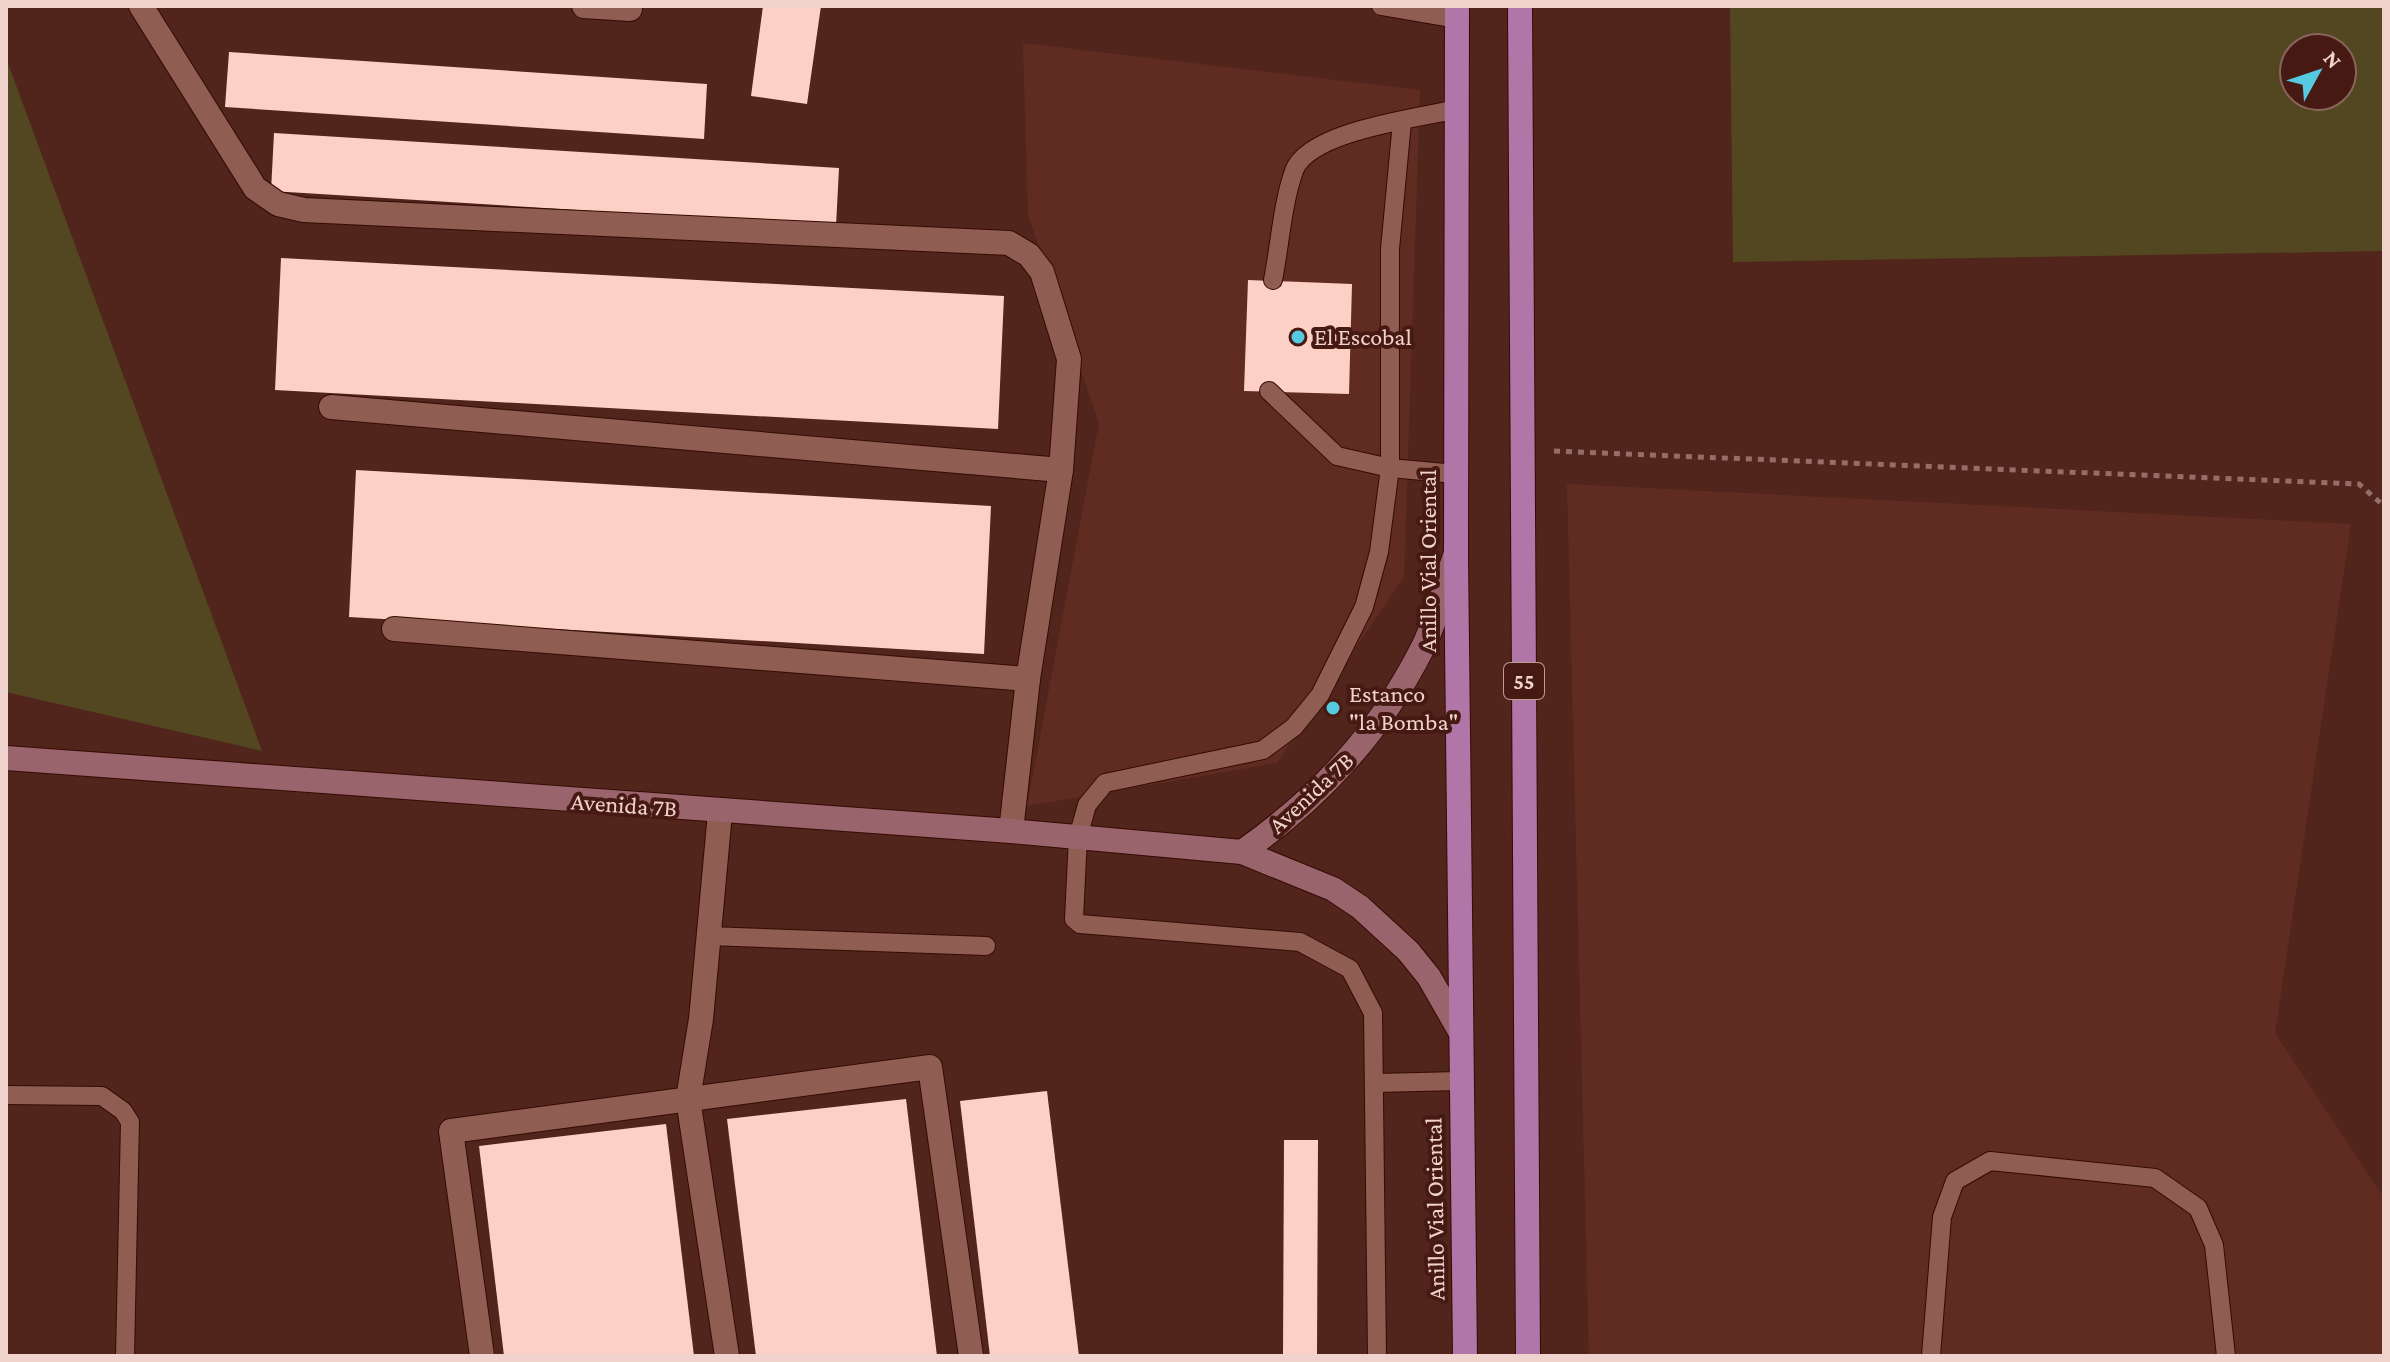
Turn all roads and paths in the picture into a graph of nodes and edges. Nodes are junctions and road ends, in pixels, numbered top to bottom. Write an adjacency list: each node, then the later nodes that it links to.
1 (141, 6): 14 (street)
2 (584, 6): 5 (street)
3 (1381, 6): 6 (lane)
4 (1520, 6): 12 (highway, 55)
5 (630, 9)
6 (1457, 12): 7 (highway, Anillo Vial Oriental)
7 (1457, 109): 8 (lane); 15 (highway, Anillo Vial Oriental)
8 (1402, 122): 9 (lane); 13 (lane)
9 (1273, 280)
10 (1269, 391): 13 (lane)
11 (331, 407): 14 (street)
12 (1523, 450): 16 (path); 38 (highway, 55)
13 (1390, 468): 15 (lane); 23 (lane)
14 (1061, 470): 19 (street)
15 (1456, 474): 17 (highway, Anillo Vial Oriental)
16 (2384, 506)
17 (1456, 555): 24 (street, Avenida 7B); 27 (highway, Anillo Vial Oriental)
18 (394, 629): 19 (street)
19 (1028, 679): 22 (street)
20 (6, 758): 21 (street, Avenida 7B)
21 (720, 813): 22 (street, Avenida 7B); 25 (street)
22 (1011, 831): 23 (street, Avenida 7B)
23 (1078, 837): 24 (street, Avenida 7B); 29 (lane)
24 (1242, 852): 27 (street, Avenida 7B)
25 (708, 936): 26 (lane); 31 (street)
26 (986, 946)
27 (1461, 1033): 28 (highway, Anillo Vial Oriental)
28 (1460, 1081): 29 (lane); 37 (highway, Anillo Vial Oriental)
29 (1376, 1083): 36 (lane)
30 (6, 1095): 32 (lane)
31 (688, 1099): 33 (street); 34 (street); 35 (street)
32 (125, 1356)
33 (482, 1356)
34 (727, 1356)
35 (971, 1356)
36 (1377, 1356)
37 (1465, 1356)
38 (1528, 1356)
39 (1931, 1356): 40 (lane)
40 (2226, 1356)

